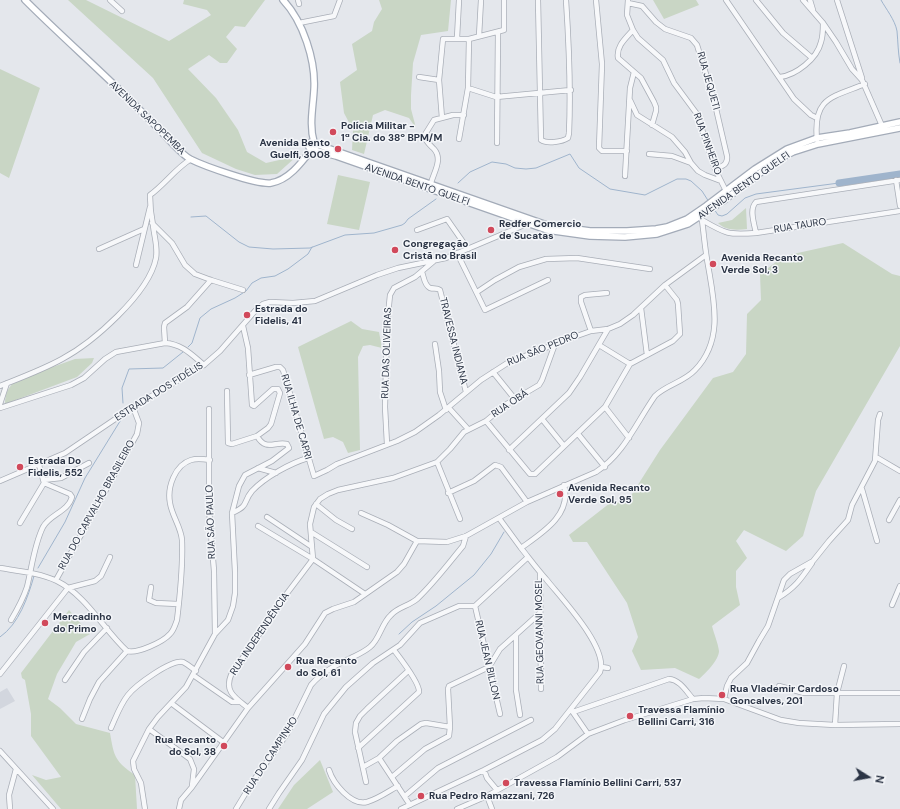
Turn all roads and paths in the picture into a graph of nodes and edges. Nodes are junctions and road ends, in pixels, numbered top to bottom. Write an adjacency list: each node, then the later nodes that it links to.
1 (25, 0): 50 (main road, AVENIDA SAPOPEMBA)
2 (110, 0): 17 (street)
3 (283, 0): 19 (main road)
4 (340, 0): 19 (street)
5 (459, 0): 24 (street)
6 (481, 0): 23 (street)
7 (504, 0): 22 (street)
8 (538, 0): 34 (street)
9 (566, 0): 33 (street)
10 (596, 0): 48 (street)
11 (726, 0): 29 (street)
12 (756, 0): 26 (street)
13 (802, 0): 18 (street)
14 (810, 0): 18 (street)
15 (838, 0): 31 (street)
16 (628, 2): 21 (street, RUA PINHEIRO); 52 (street, RUA JEQUETI)
17 (122, 11)
18 (814, 13): 20 (street)
19 (299, 23): 47 (main road)
20 (823, 23): 26 (street); 31 (street)
21 (633, 30): 27 (street); 52 (street, RUA PINHEIRO)
22 (498, 32): 23 (street); 35 (street)
23 (479, 36): 25 (street)
24 (456, 38): 25 (street); 30 (street)
25 (470, 39): 32 (street)
26 (812, 58): 29 (street)
27 (634, 72): 36 (street); 41 (street)
28 (419, 77): 30 (street)
29 (780, 77): 39 (street)
30 (439, 80): 38 (street)
31 (864, 82): 39 (street); 42 (street)
32 (468, 88): 35 (street); 37 (street)
33 (571, 90): 34 (street); 34 (street)
34 (540, 92): 35 (street)
35 (496, 97): 46 (street)
36 (630, 100): 41 (street); 48 (street)
37 (464, 115): 38 (street); 44 (street)
38 (442, 118): 56 (street)
39 (816, 118): 45 (street)
40 (900, 122): 42 (main road, AVENIDA BENTO GUELFI)
41 (652, 125): 51 (street)
42 (883, 128): 43 (main road, AVENIDA BENTO GUELFI); 45 (main road, AVENIDA BENTO GUELFI)
43 (900, 128)
44 (459, 139)
45 (817, 141): 57 (main road, AVENIDA BENTO GUELFI)
46 (497, 143)
47 (312, 146): 50 (main road, AVENIDA SAPOPEMBA); 56 (main road, AVENIDA BENTO GUELFI); 58 (main road, AVENIDA BENTO GUELFI)
48 (627, 151): 53 (street)
49 (648, 154): 51 (street)
50 (191, 159): 59 (street)
51 (691, 163): 55 (street)
52 (715, 169): 55 (street, RUA PINHEIRO)
53 (625, 176)
54 (898, 180): 60 (street); 67 (street)
55 (721, 181): 57 (street, RUA PINHEIRO)
56 (431, 183): 58 (main road, AVENIDA BENTO GUELFI)
57 (727, 194): 62 (main road, AVENIDA BENTO GUELFI)
58 (458, 196): 63 (main road, AVENIDA BENTO GUELFI)
59 (150, 203): 64 (street); 65 (street)
60 (900, 206)
61 (900, 211): 67 (street, RUA TAURO)
62 (701, 215): 63 (main road, AVENIDA BENTO GUELFI); 67 (street, RUA TAURO); 71 (street)
63 (529, 222): 69 (street, ESTRADA DOS FIDÉLIS)
64 (152, 223): 76 (street); 95 (street)
65 (144, 229): 68 (street); 73 (street)
66 (417, 230): 69 (street)
67 (756, 233)
68 (99, 249)
69 (468, 249): 70 (street, ESTRADA DOS FIDÉLIS)
70 (457, 253): 72 (street, ESTRADA DOS FIDÉLIS); 80 (street)
71 (706, 255): 78 (street, RUA SÃO PEDRO); 112 (street)
72 (434, 261): 75 (street, RUA DAS OLIVEIRAS); 83 (street, ESTRADA DOS FIDÉLIS)
73 (136, 265)
74 (650, 269): 80 (street)
75 (422, 272): 98 (street, TRAVESSA INDIANA); 113 (street, RUA DAS OLIVEIRAS)
76 (211, 280): 79 (street); 86 (street)
77 (548, 280): 80 (street)
78 (665, 285): 82 (street, RUA SÃO PEDRO); 90 (street)
79 (243, 290)
80 (477, 292)
81 (607, 294): 85 (street)
82 (641, 308): 84 (street, RUA SÃO PEDRO); 90 (street)
83 (243, 326): 92 (street, ESTRADA DOS FIDÉLIS); 94 (street)
84 (608, 329): 85 (street, RUA SÃO PEDRO); 89 (street)
85 (591, 331): 88 (street, RUA SÃO PEDRO)
86 (165, 343): 92 (street); 103 (street)
87 (435, 344): 105 (street)
88 (555, 344): 93 (street, RUA SÃO PEDRO); 99 (street, RUA OBÁ)
89 (599, 345): 91 (street); 107 (street)
90 (647, 355): 91 (street)
91 (630, 364): 102 (street)
92 (204, 365): 101 (street, ESTRADA DOS FIDÉLIS)
93 (493, 372): 98 (street, RUA SÃO PEDRO); 99 (street)
94 (249, 375): 111 (street); 117 (street, RUA ILHA DE CAPRI)
95 (8, 383): 96 (street); 100 (street)
96 (0, 386)
97 (227, 391): 111 (street)
98 (466, 392): 105 (street, RUA SÃO PEDRO)
99 (514, 398): 108 (street, RUA OBÁ)
100 (0, 404)
101 (133, 407): 121 (street, ESTRADA DOS FIDÉLIS); 158 (street, RUA DO CARVALHO BRASILEIRO)
102 (605, 407): 110 (street); 112 (street)
103 (0, 408)
104 (210, 409): 118 (street, RUA SÃO PAULO)
105 (448, 409): 109 (street); 113 (street, RUA SÃO PEDRO)
106 (880, 414): 116 (street)
107 (542, 419): 114 (street); 115 (street)
108 (486, 421): 109 (street, RUA OBÁ); 115 (street)
109 (468, 429): 119 (street)
110 (578, 434): 114 (street); 122 (street)
111 (257, 436): 123 (street)
112 (629, 438): 122 (street)
113 (387, 444): 126 (street, RUA SÃO PEDRO)
114 (564, 446): 115 (street)
115 (509, 450)
116 (876, 457): 124 (street); 130 (street)
117 (308, 458): 125 (street); 126 (street, RUA ILHA DE CAPRI)
118 (210, 460): 164 (street); 170 (street, RUA SÃO PAULO)
119 (437, 462): 131 (street); 134 (street)
120 (89, 463): 128 (street)
121 (39, 465): 127 (street, ESTRADA DOS FIDÉLIS); 128 (street)
122 (605, 467): 129 (street)
123 (258, 468): 125 (street); 135 (street)
124 (900, 471)
125 (276, 473): 135 (street)
126 (314, 476)
127 (0, 481)
128 (44, 482): 141 (street); 157 (street)
129 (564, 485): 133 (street); 149 (street)
130 (862, 489): 147 (street); 153 (street)
131 (448, 493): 133 (street); 139 (street)
132 (900, 500): 140 (street)
133 (527, 502): 138 (street)
134 (316, 504): 143 (street); 144 (street)
135 (232, 513): 170 (street)
136 (360, 513): 146 (street)
137 (267, 517): 148 (street)
138 (499, 518): 145 (street); 149 (street)
139 (460, 520)
140 (889, 520)
141 (20, 523)
142 (258, 526): 152 (street)
143 (352, 529)
144 (311, 532): 148 (street); 154 (street)
145 (466, 536): 146 (street); 223 (street, RUA DO CAMPINHO)
146 (417, 541): 162 (street)
147 (877, 541)
148 (312, 547): 152 (street)
149 (522, 548): 151 (street)
150 (110, 557): 161 (street)
151 (528, 557): 156 (street); 166 (street)
152 (313, 559): 162 (street); 188 (street, RUA INDEPENDÊNCIA)
153 (813, 561): 163 (street); 163 (street)
154 (367, 567)
155 (0, 568): 157 (street)
156 (540, 572): 167 (street, RUA GEOVANNI MOSEL); 176 (street)
157 (32, 574): 158 (street); 168 (street)
158 (56, 580): 161 (street)
159 (900, 586): 165 (street)
160 (151, 587): 164 (street)
161 (68, 588): 169 (street); 180 (street)
162 (365, 594): 190 (street)
163 (778, 598): 187 (street)
164 (178, 604): 173 (street)
165 (892, 604)
166 (475, 606): 172 (street); 175 (street, RUA JEAN BILLON)
167 (540, 613): 171 (street); 183 (street, RUA GEOVANNI MOSEL)
168 (11, 620)
169 (107, 628): 173 (street); 181 (street)
170 (215, 634): 179 (street)
171 (516, 635): 175 (street); 193 (street)
172 (394, 650): 178 (street); 224 (street)
173 (127, 651): 194 (street)
174 (844, 666): 185 (street)
175 (489, 667): 192 (street, RUA JEAN BILLON); 198 (street)
176 (602, 667): 177 (street); 191 (street)
177 (608, 668)
178 (408, 671): 203 (street); 203 (street)
179 (194, 673): 188 (street); 189 (street); 199 (street)
180 (0, 674)
181 (65, 680)
182 (779, 686): 185 (street)
183 (541, 689)
184 (900, 693): 185 (street)
185 (837, 694): 197 (street)
186 (693, 699): 187 (street); 191 (street); 201 (street)
187 (724, 699): 197 (street)
188 (240, 702): 190 (street, RUA INDEPENDÊNCIA)
189 (171, 703): 200 (street); 202 (street)
190 (248, 708): 202 (street)
191 (572, 711): 201 (street); 209 (street)
192 (500, 714)
193 (520, 716)
194 (82, 720)
195 (531, 720): 215 (street)
196 (900, 724): 197 (street)
197 (835, 725)
198 (450, 727): 205 (street); 210 (street)
199 (111, 728)
200 (149, 729): 213 (street); 221 (street)
201 (588, 734): 214 (street)
202 (223, 742): 213 (street)
203 (358, 748): 206 (street)
204 (0, 751): 207 (street)
205 (379, 758): 206 (street); 210 (street)
206 (363, 767): 211 (street)
207 (16, 769): 219 (street); 220 (street)
208 (329, 770): 212 (street)
209 (484, 770): 214 (street); 217 (street)
210 (392, 777): 212 (street)
211 (366, 782)
212 (398, 786): 215 (street)
213 (192, 787): 222 (street)
214 (497, 790): 216 (street)
215 (405, 796): 217 (street)
216 (487, 796): 218 (street); 227 (street)
217 (410, 805): 225 (street)
218 (466, 807): 226 (street)
219 (10, 809)
220 (53, 809)
221 (145, 809)
222 (178, 809)
223 (236, 809)
224 (269, 809)
225 (401, 809)
226 (457, 809)
227 (492, 809)

